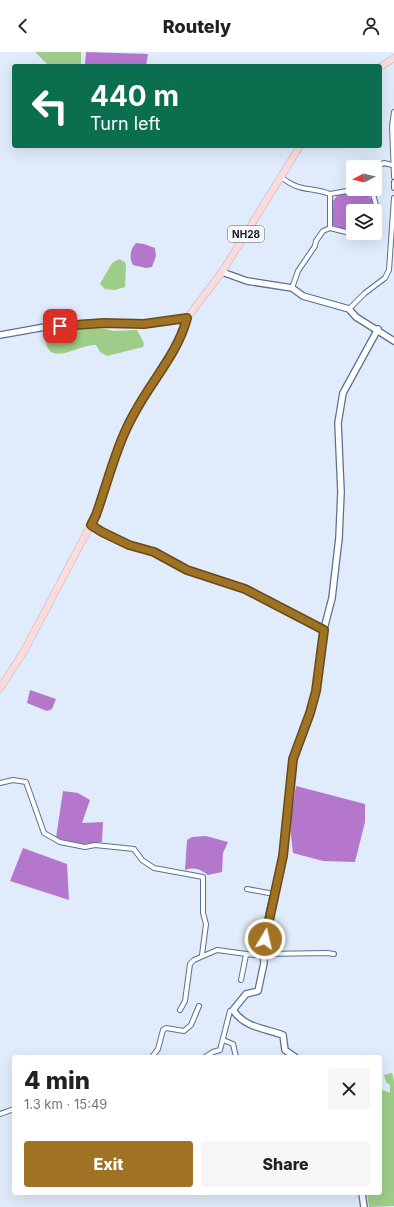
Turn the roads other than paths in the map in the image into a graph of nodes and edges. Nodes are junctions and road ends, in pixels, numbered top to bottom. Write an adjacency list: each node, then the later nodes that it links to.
1 (394, 58): 2 (main road)
2 (382, 66)
3 (394, 112): 6 (street)
4 (299, 148): 7 (main road, NH28)
5 (382, 164): 6 (street)
6 (392, 165): 8 (street)
7 (281, 177): 12 (street); 16 (main road, NH28)
8 (394, 177)
9 (394, 182): 10 (street)
10 (394, 188)
11 (346, 191): 12 (street)
12 (330, 194): 14 (street)
13 (394, 200): 18 (street)
14 (330, 228): 15 (street); 17 (street)
15 (346, 232)
16 (222, 272): 17 (street); 19 (main road, NH28)
17 (292, 288): 18 (street)
18 (349, 309): 20 (street)
19 (187, 318): 21 (street); 23 (main road)
20 (378, 329): 22 (street); 24 (street)
21 (0, 335)
22 (394, 341)
23 (91, 525): 24 (street); 25 (main road)
24 (324, 630): 28 (street)
25 (0, 688)
26 (0, 783): 31 (street)
27 (247, 889): 28 (street)
28 (274, 894): 29 (street)
29 (263, 952): 30 (street); 32 (street); 41 (street)
30 (334, 954)
31 (202, 955): 32 (street); 35 (street)
32 (246, 955): 33 (street)
33 (241, 980)
34 (199, 1006): 38 (street)
35 (180, 1010)
36 (230, 1011): 37 (street)
37 (223, 1040): 39 (street); 40 (street)
38 (154, 1055)
39 (208, 1055)
40 (236, 1055)
41 (292, 1055)
42 (12, 1110): 43 (street)
43 (0, 1114)
44 (362, 1195): 45 (street)
45 (364, 1207)

